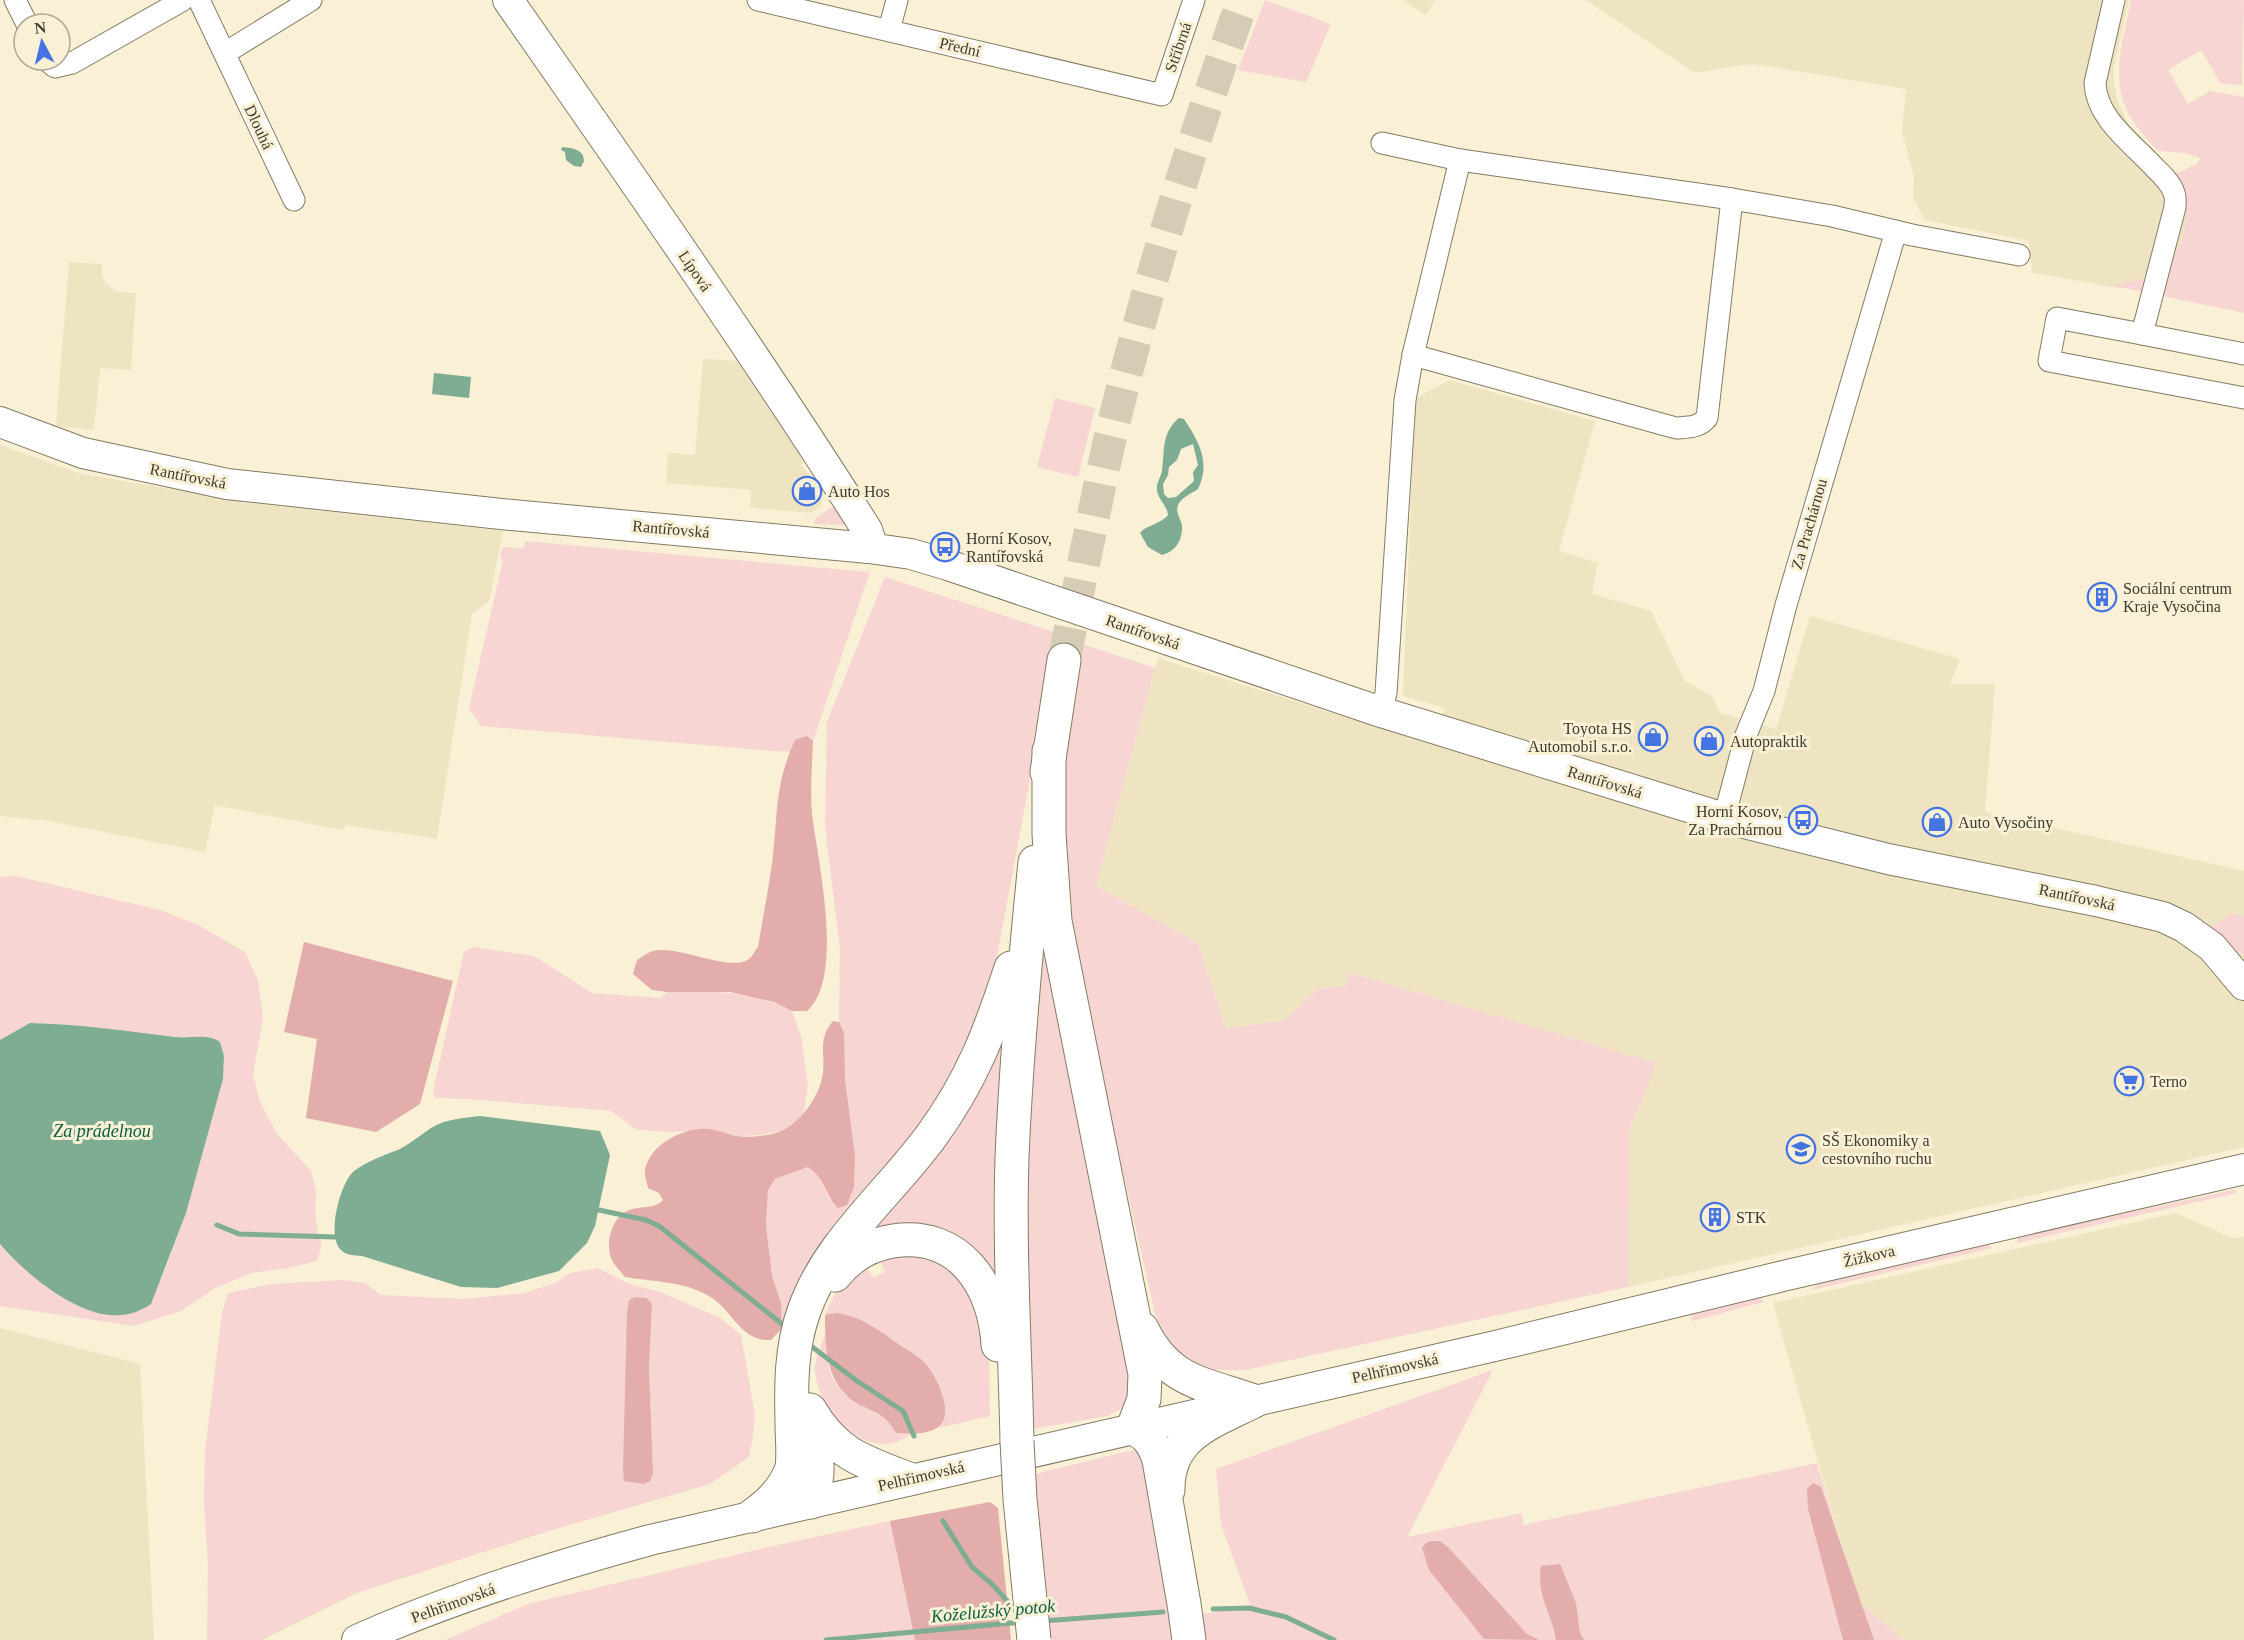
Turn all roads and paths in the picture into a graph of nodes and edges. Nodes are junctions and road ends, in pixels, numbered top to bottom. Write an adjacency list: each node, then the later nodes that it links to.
1 (183, 0): 11 (street)
2 (200, 0): 10 (street, Dlouhá)
3 (311, 0): 10 (street)
4 (508, 0): 24 (street, Lípová)
5 (758, 0): 9 (street, Přední)
6 (897, 0): 9 (street)
7 (1194, 0): 12 (street, Stříbrná)
8 (2114, 0): 19 (street)
9 (889, 30): 12 (street, Přední)
10 (225, 53): 16 (street, Dlouhá)
11 (72, 63)
12 (1162, 95)
13 (1382, 144): 14 (street)
14 (1460, 160): 15 (street); 21 (street)
15 (1732, 199): 17 (street); 21 (street)
16 (294, 200)
17 (1896, 231): 18 (street); 28 (street, Za Prachárnou)
18 (2019, 255)
19 (2142, 334): 20 (street); 22 (street)
20 (2244, 354)
21 (1413, 355): 26 (street)
22 (2244, 398)
23 (0, 422): 24 (street, Rantířovská)
24 (869, 548): 26 (street, Rantířovská)
25 (1064, 660): 27 (main road)
26 (1381, 712): 28 (street, Rantířovská)
27 (1049, 751): 29 (main road); 33 (main road)
28 (1724, 818): 30 (street, Rantířovská)
29 (1030, 912): 32 (main road); 36 (main road)
30 (2244, 985)
31 (2244, 1169): 34 (street, Žižkova)
32 (810, 1312): 35 (main road); 36 (main road)
33 (1133, 1312): 37 (main road); 39 (main road)
34 (1495, 1346): 37 (street, Pelhřimovská)
35 (800, 1349): 38 (main road); 40 (main road)
36 (1007, 1367): 46 (main road, bridge)
37 (1254, 1401): 39 (street, Pelhřimovská); 43 (main road)
38 (807, 1406): 41 (main road); 42 (main road)
39 (1133, 1428): 41 (street, Pelhřimovská); 43 (main road)
40 (792, 1468): 42 (main road); 44 (main road)
41 (909, 1479): 42 (street, Pelhřimovská)
42 (811, 1503): 44 (street, Pelhřimovská)
43 (1168, 1507): 47 (main road)
44 (752, 1516): 45 (street, Pelhřimovská)
45 (357, 1640)
46 (1034, 1640)
47 (1188, 1640)

